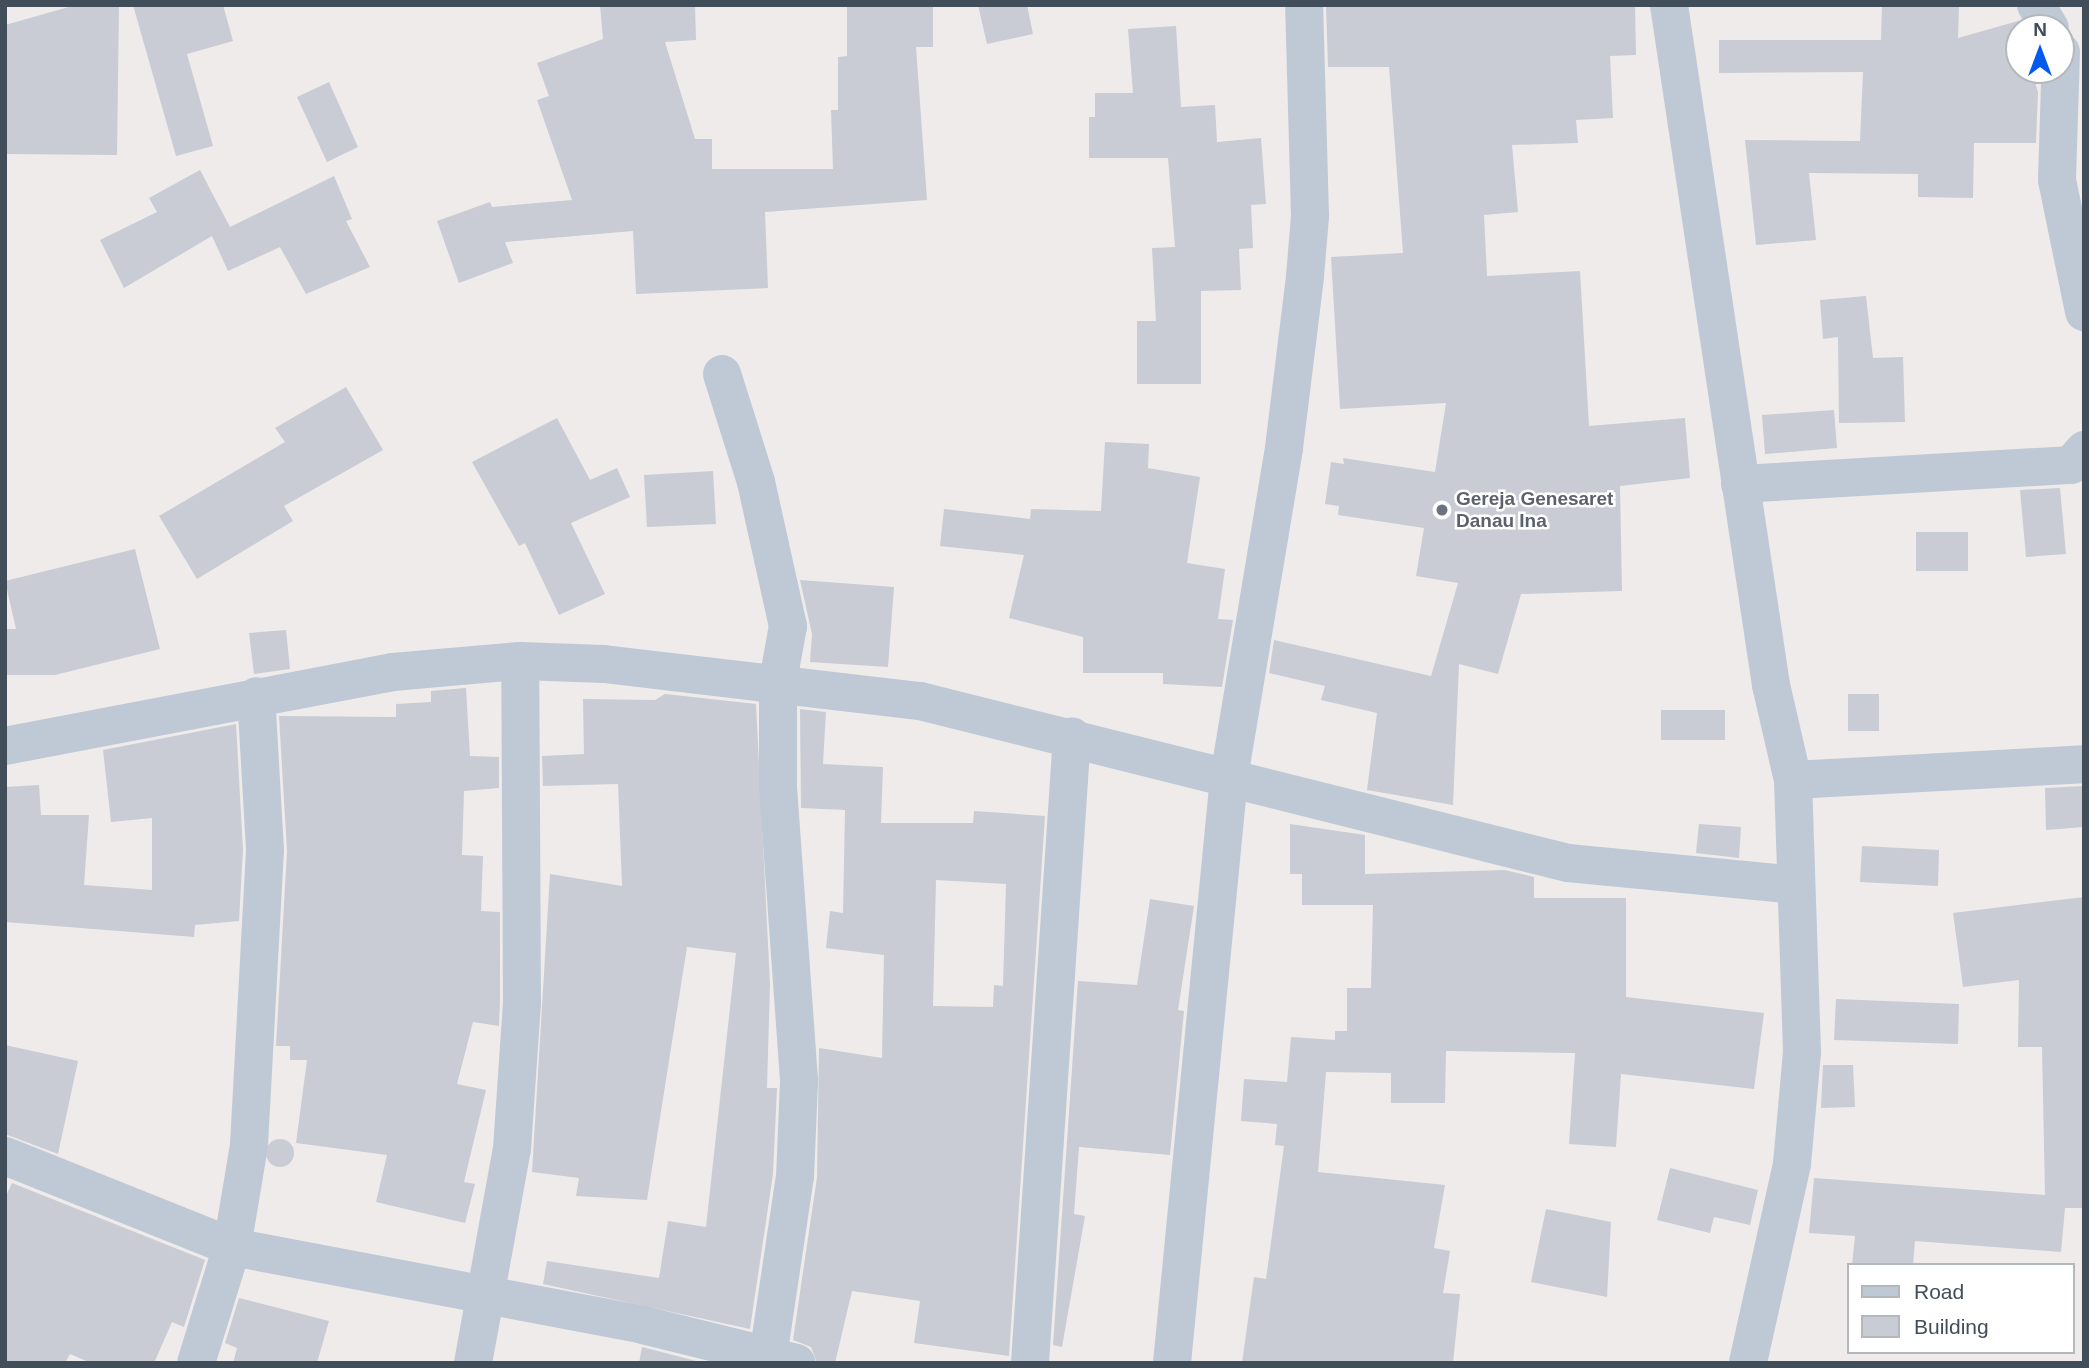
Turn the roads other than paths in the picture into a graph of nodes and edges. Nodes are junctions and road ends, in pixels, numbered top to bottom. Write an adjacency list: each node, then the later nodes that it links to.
1 (1304, 5): 15 (street)
2 (1669, 5): 8 (street)
3 (2060, 84): 4 (street)
4 (2076, 243): 5 (street)
5 (2084, 312)
6 (722, 374): 10 (street)
7 (2084, 450): 8 (street)
8 (1740, 484): 16 (street)
9 (520, 661): 10 (street); 11 (street); 20 (street)
10 (778, 681): 12 (street); 21 (street)
11 (256, 696): 13 (street); 19 (street)
12 (1072, 736): 15 (street); 24 (street)
13 (5, 746)
14 (2084, 764): 16 (street)
15 (1229, 777): 17 (street); 25 (street)
16 (1793, 780): 17 (street)
17 (1795, 885): 26 (street)
18 (5, 1156): 19 (street)
19 (232, 1247): 20 (street); 22 (street)
20 (490, 1297): 21 (street); 23 (street)
21 (777, 1362)
22 (196, 1363)
23 (473, 1363)
24 (1030, 1363)
25 (1172, 1363)
26 (1748, 1363)

